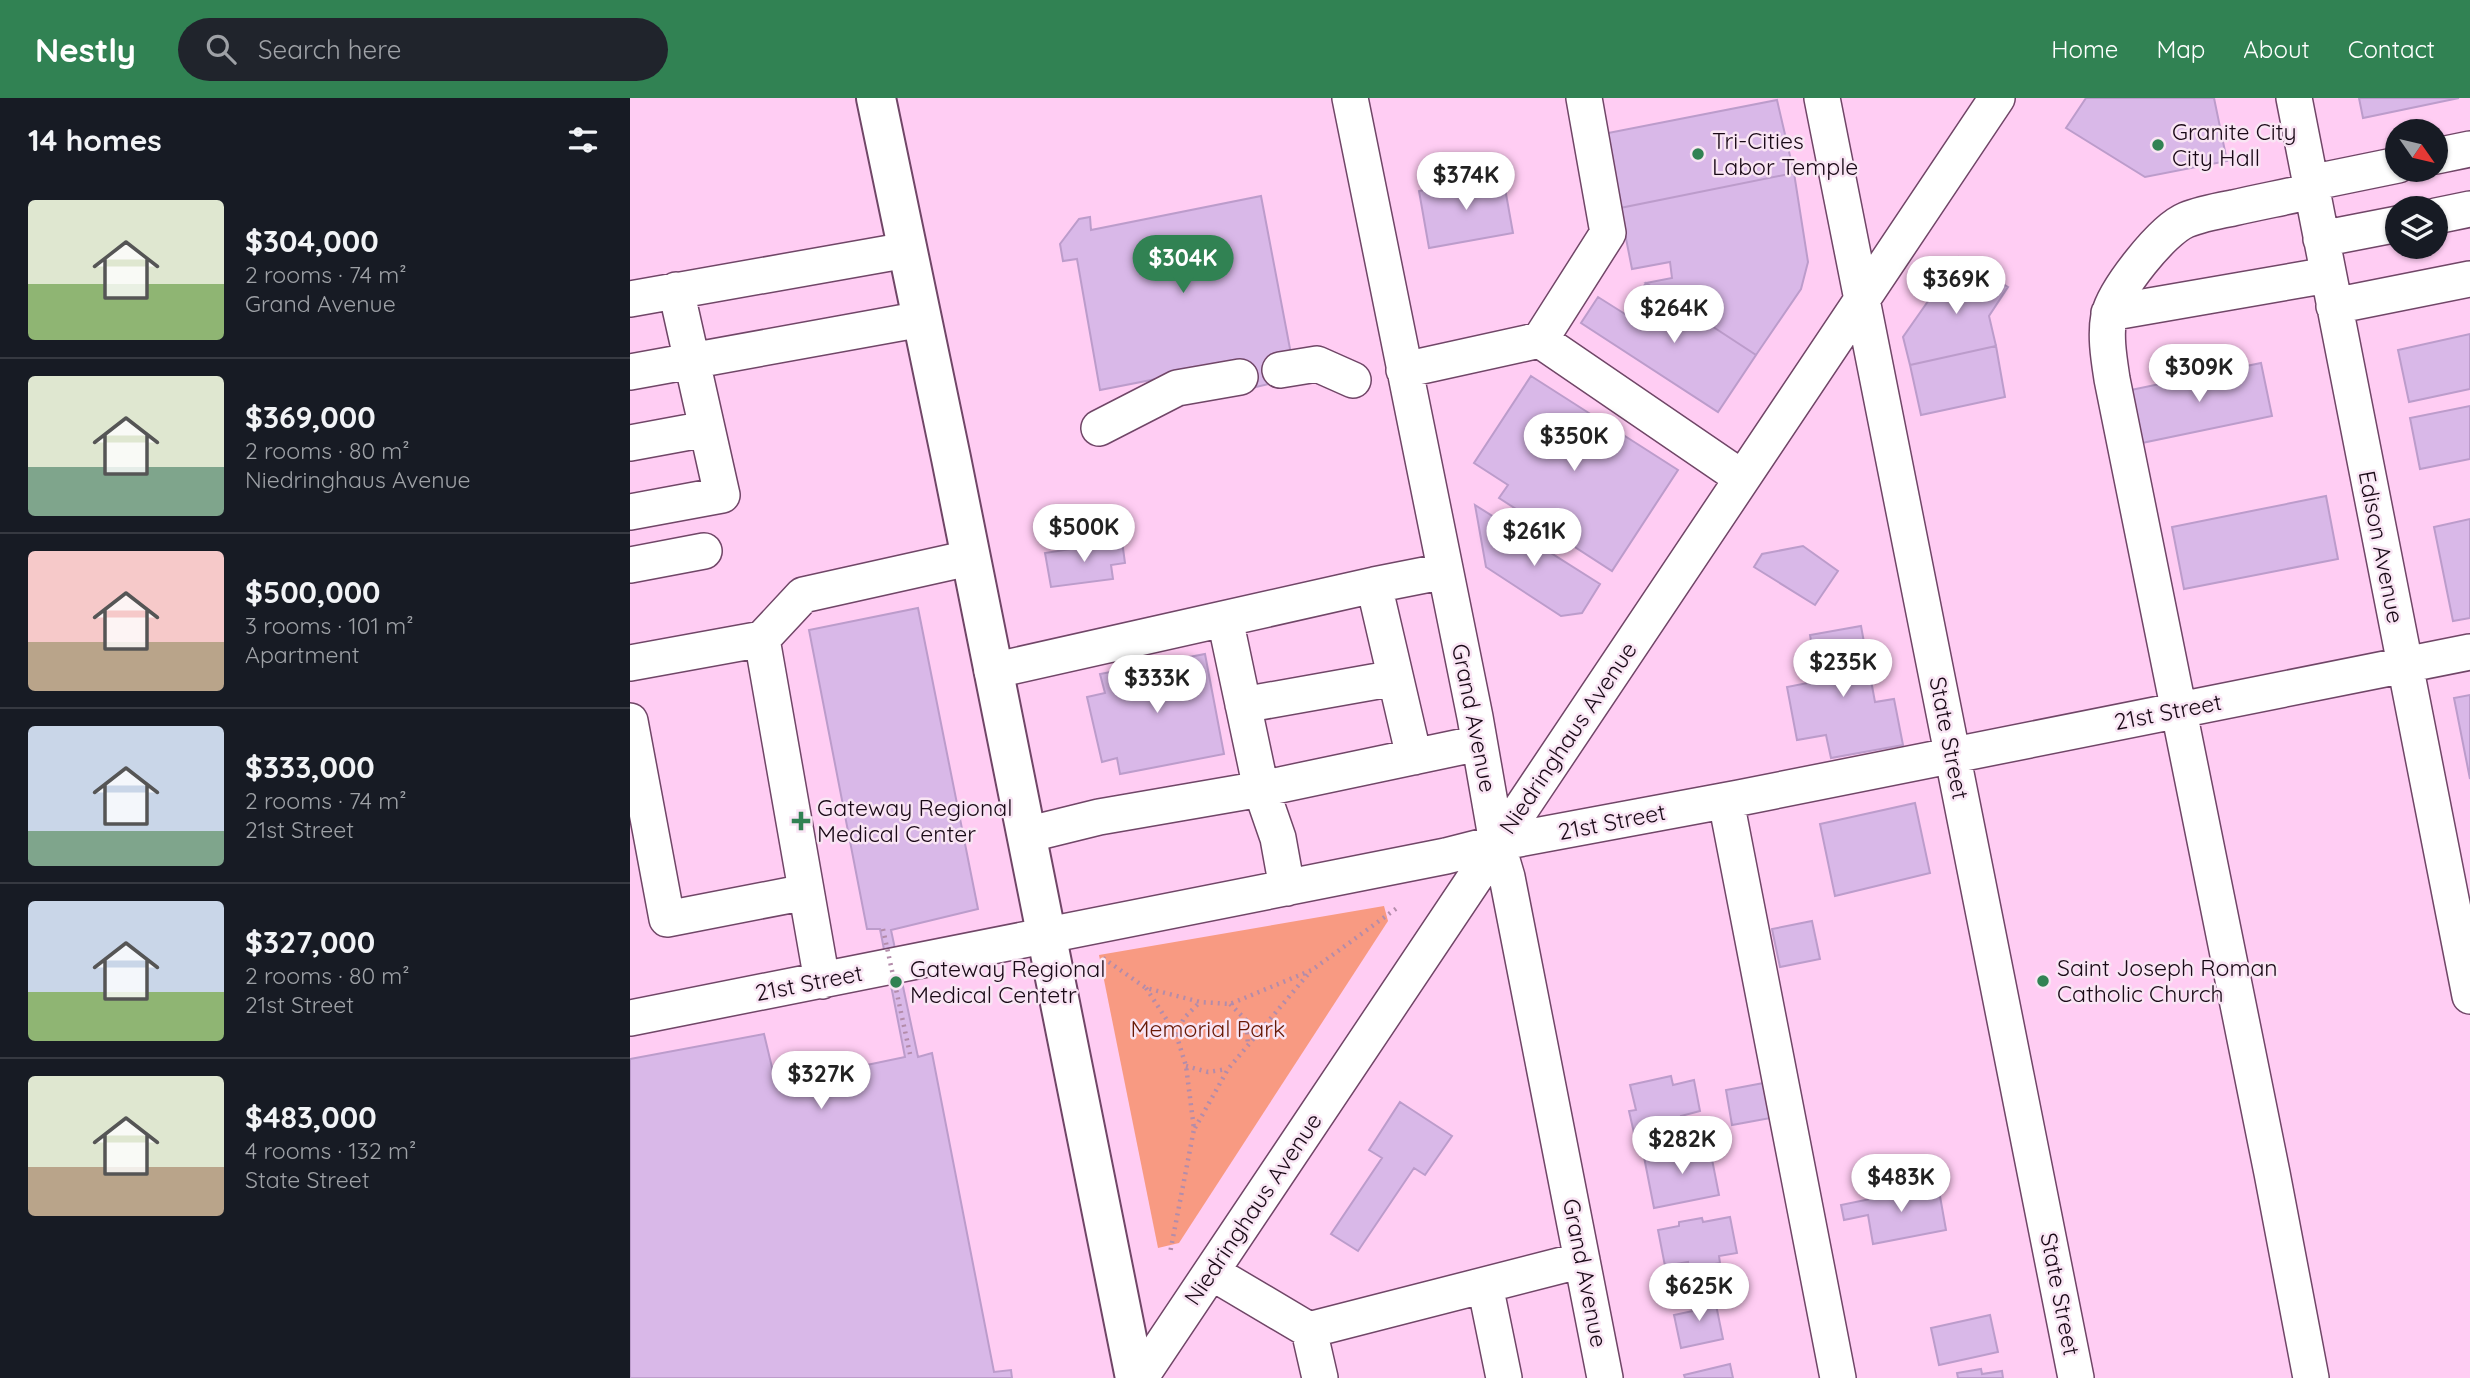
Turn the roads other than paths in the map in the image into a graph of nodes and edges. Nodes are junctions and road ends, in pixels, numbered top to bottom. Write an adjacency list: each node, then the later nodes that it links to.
1 (876, 98): 15 (main road)
2 (1350, 98): 26 (street, Grand Avenue)
3 (1584, 98): 23 (street)
4 (1822, 98): 20 (street, State Street)
5 (1997, 98): 20 (street, Niedringhaus Avenue)
6 (2294, 98): 10 (street, Edison Avenue)
7 (2470, 149): 8 (street)
8 (2448, 154)
9 (2385, 167): 10 (street)
10 (2311, 187): 14 (street, Edison Avenue); 21 (street)
11 (2470, 209): 12 (street)
12 (2448, 214)
13 (2385, 227): 14 (street)
14 (2321, 240): 18 (street, Edison Avenue)
15 (907, 250): 17 (street); 22 (main road)
16 (2470, 279): 18 (street)
17 (677, 290): 19 (street); 24 (street)
18 (2331, 290): 21 (street); 44 (street, Edison Avenue)
19 (630, 299)
20 (1863, 299): 33 (street, Niedringhaus Avenue); 51 (street, State Street)
21 (2109, 313): 48 (street)
22 (922, 319): 24 (street); 36 (main road)
23 (1540, 340): 26 (street); 33 (street)
24 (691, 361): 27 (street); 31 (street)
25 (1280, 370): 29 (street)
26 (1404, 370): 38 (street, Grand Avenue)
27 (630, 372)
28 (1240, 377): 30 (street)
29 (1353, 380)
30 (1099, 428)
31 (706, 429): 32 (street); 34 (street)
32 (630, 443)
33 (1742, 478): 56 (street, Niedringhaus Avenue)
34 (630, 512)
35 (704, 551): 37 (street)
36 (969, 558): 41 (street); 45 (main road)
37 (630, 565)
38 (1445, 571): 39 (street); 50 (street, Grand Avenue)
39 (1374, 585): 40 (street); 46 (street)
40 (1225, 619): 45 (street); 47 (street)
41 (762, 639): 43 (street); 58 (street)
42 (2470, 652): 44 (street, 21st Street)
43 (630, 663)
44 (2405, 665): 48 (street, 21st Street); 61 (street, Edison Avenue)
45 (992, 671): 55 (main road)
46 (1395, 678): 47 (street); 52 (street)
47 (1243, 705): 53 (street)
48 (2179, 710): 51 (street, 21st Street); 73 (street)
49 (630, 721): 58 (street)
50 (1479, 743): 52 (street); 56 (street, Grand Avenue)
51 (1953, 755): 54 (street, 21st Street); 72 (street, State Street)
52 (1414, 757): 53 (street)
53 (1261, 789): 55 (street); 57 (street)
54 (1726, 801): 56 (street, 21st Street); 71 (street)
55 (1026, 835): 59 (main road)
56 (1497, 843): 57 (street, 21st Street); 63 (street, Grand Avenue); 64 (street, Niedringhaus Avenue)
57 (1287, 888): 59 (street, 21st Street)
58 (806, 892): 60 (street)
59 (1046, 936): 60 (street, 21st Street); 67 (main road)
60 (822, 981): 62 (street, 21st Street)
61 (2470, 996)
62 (630, 1018)
63 (1582, 1259): 65 (street); 70 (street, Grand Avenue)
64 (1211, 1272): 66 (street); 67 (street, Niedringhaus Avenue)
65 (1485, 1285): 66 (street); 69 (street)
66 (1309, 1330): 68 (street)
67 (1137, 1378)
68 (1320, 1378)
69 (1504, 1378)
70 (1605, 1378)
71 (1838, 1378)
72 (2076, 1378)
73 (2311, 1378)

